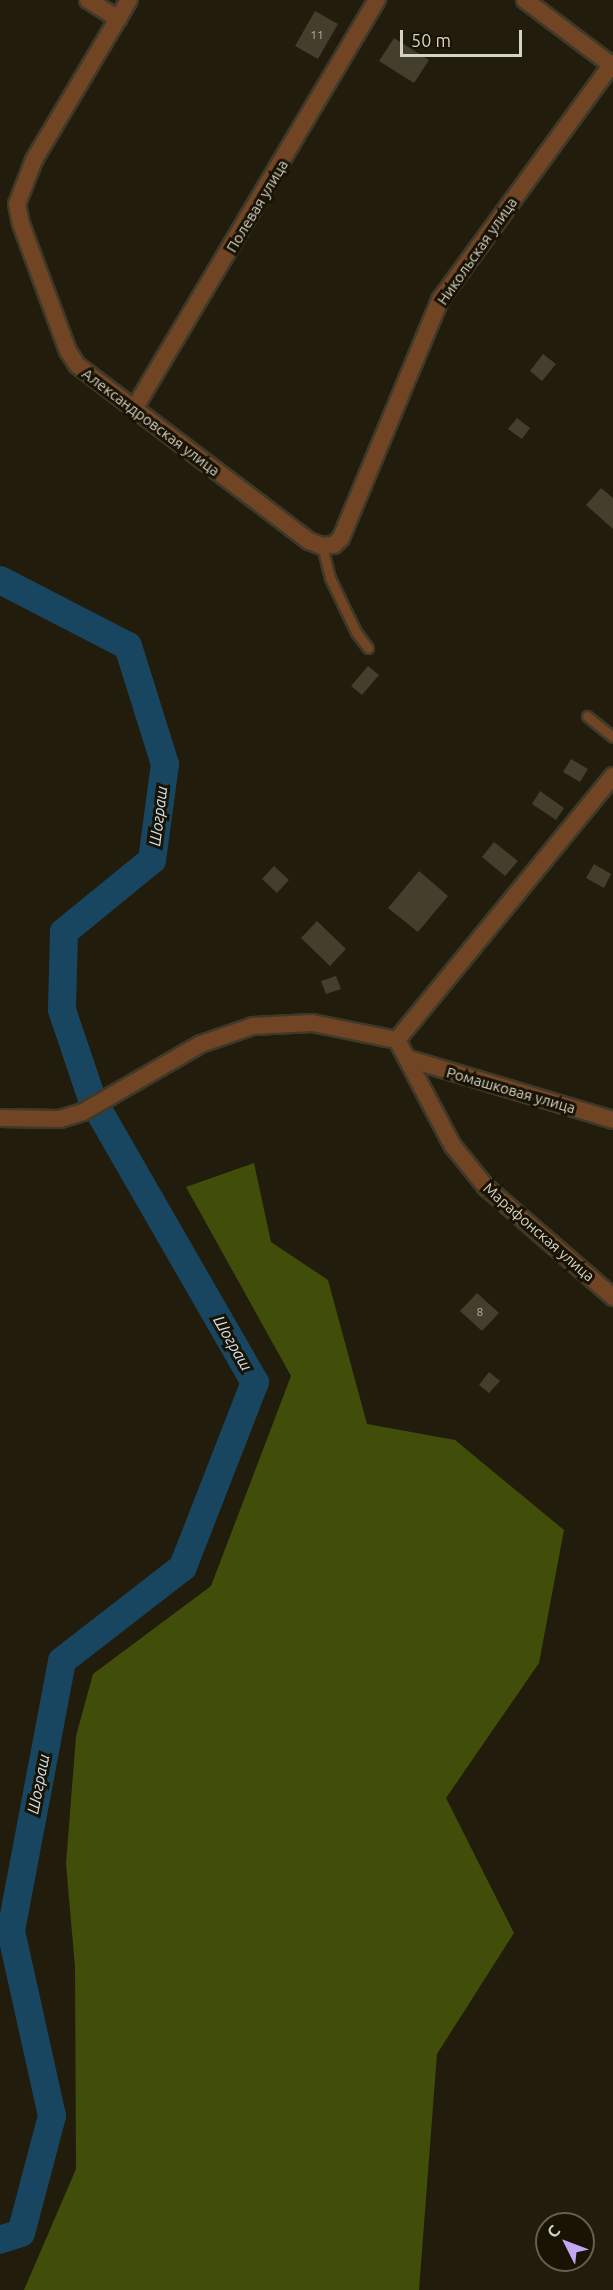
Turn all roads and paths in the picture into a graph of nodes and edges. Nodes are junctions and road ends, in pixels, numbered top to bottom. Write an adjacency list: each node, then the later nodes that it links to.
1 (88, 0): 5 (street)
2 (129, 0): 5 (street, Александровская улица)
3 (377, 0): 7 (street, Полевая улица)
4 (525, 0): 6 (street)
5 (118, 19): 7 (street, Александровская улица)
6 (612, 64): 8 (street, Никольская улица)
7 (134, 409): 8 (street, Александровская улица)
8 (322, 546): 9 (lane)
9 (368, 648)
10 (587, 716): 11 (lane)
11 (613, 737)
12 (613, 776): 13 (street)
13 (397, 1040): 14 (street, Марафонская улица); 15 (street)
14 (409, 1059): 16 (street, Ромашковая улица); 17 (street, Марафонская улица)
15 (0, 1119)
16 (613, 1120)
17 (613, 1297)

